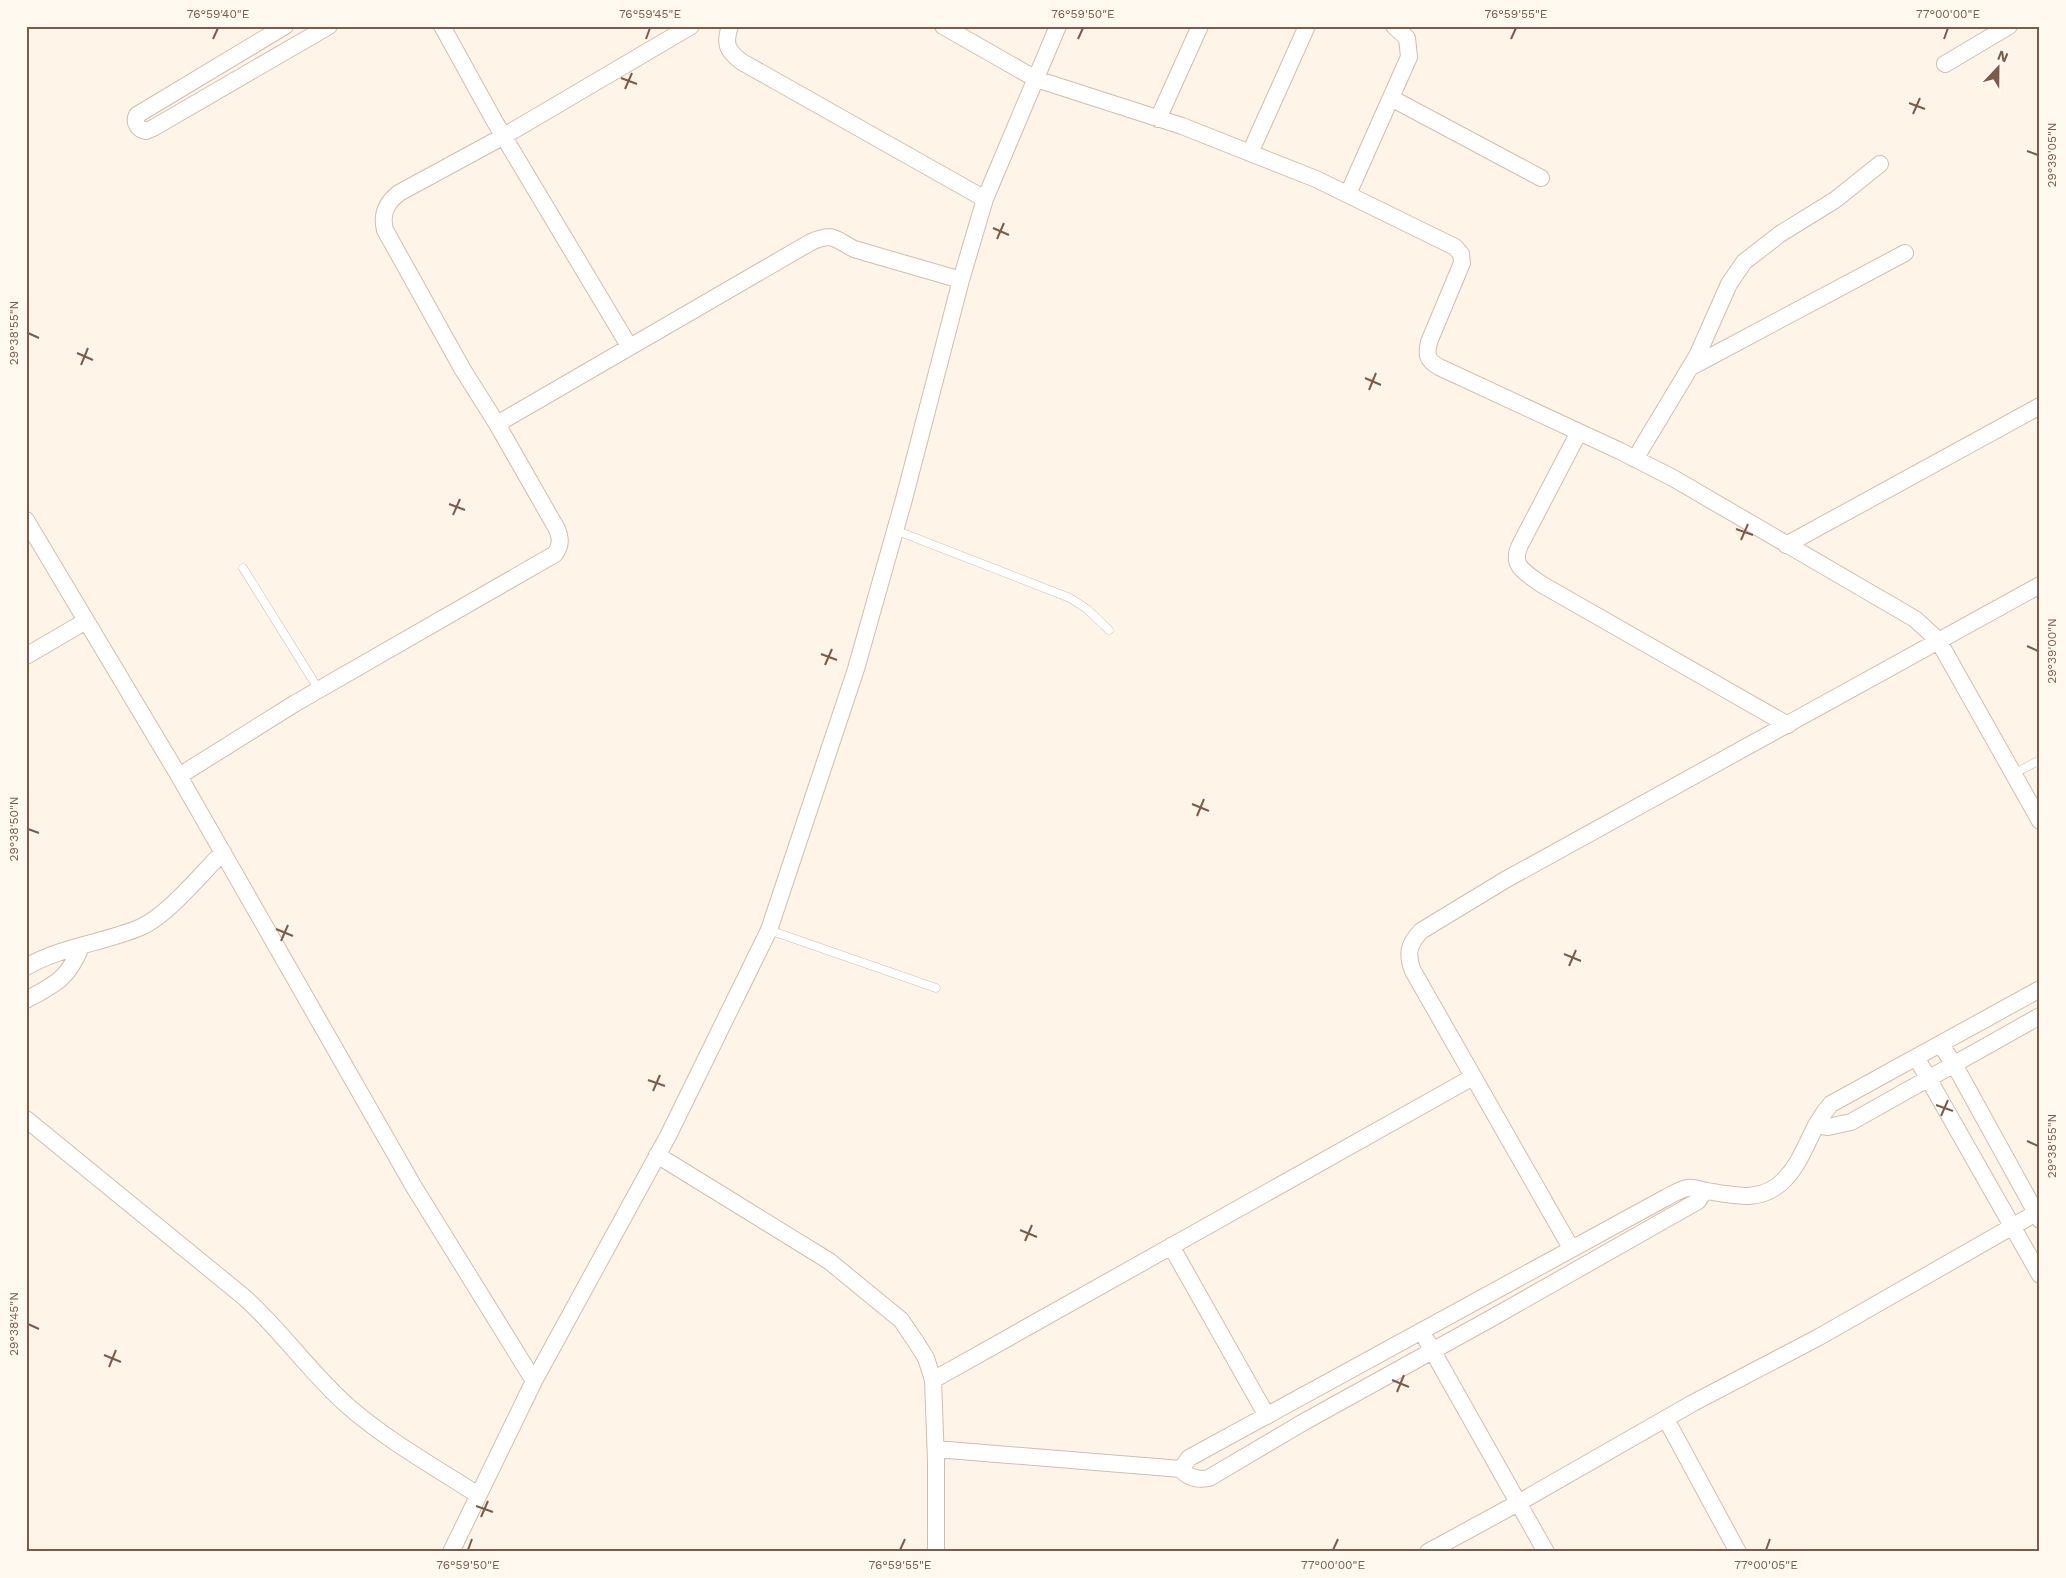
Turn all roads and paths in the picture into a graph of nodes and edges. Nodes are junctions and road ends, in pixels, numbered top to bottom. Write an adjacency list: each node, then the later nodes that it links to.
1 (285, 26): 2 (street)
2 (329, 26)
3 (442, 26): 16 (street)
4 (690, 26): 16 (street)
5 (730, 26): 21 (street)
6 (943, 26): 13 (street)
7 (1058, 26): 13 (street)
8 (1200, 26): 15 (street)
9 (1307, 26): 17 (street)
10 (1394, 26): 14 (street)
11 (2009, 26): 12 (street)
12 (1945, 64)
13 (1036, 79): 15 (street); 21 (street)
14 (1391, 98): 19 (street); 20 (street)
15 (1158, 119): 17 (street)
16 (504, 136): 24 (street); 27 (street)
17 (1250, 153): 20 (street)
18 (1880, 164): 25 (street)
19 (1541, 178)
20 (1348, 194): 28 (street)
21 (985, 199): 23 (street)
22 (1905, 253): 25 (street)
23 (961, 280): 24 (street); 31 (street)
24 (629, 346): 27 (street)
25 (1691, 367): 29 (street)
26 (2040, 406): 32 (street)
27 (497, 424): 39 (street)
28 (1579, 432): 29 (street); 40 (street)
29 (1635, 458): 32 (street)
30 (26, 520): 35 (street)
31 (895, 530): 36 (lane); 46 (street)
32 (1786, 545): 37 (street)
33 (243, 568): 39 (lane)
34 (2040, 585): 37 (street)
35 (86, 621): 38 (street); 43 (street)
36 (1109, 630)
37 (1938, 640): 40 (street); 42 (street)
38 (26, 656)
39 (319, 690): 43 (street)
40 (1788, 725): 56 (street)
41 (2040, 760): 42 (lane)
42 (2013, 774): 44 (street)
43 (179, 776): 45 (street)
44 (2040, 821)
45 (223, 852): 47 (street); 70 (street)
46 (769, 930): 49 (lane); 60 (street)
47 (81, 947): 48 (street); 51 (street)
48 (26, 966)
49 (936, 988)
50 (2040, 989): 53 (street)
51 (26, 1000)
52 (2040, 1016): 55 (street)
53 (1940, 1044): 54 (street); 55 (street)
54 (1916, 1057): 57 (street); 59 (street)
55 (1954, 1064): 57 (street); 62 (street)
56 (1473, 1077): 64 (street); 65 (street)
57 (1929, 1078): 59 (street); 63 (street)
58 (26, 1119): 75 (street)
59 (1816, 1125): 61 (street)
60 (657, 1155): 69 (street); 70 (street)
61 (1704, 1191): 65 (street); 68 (street)
62 (2038, 1216): 63 (street)
63 (2012, 1226): 66 (street); 72 (street)
64 (1171, 1246): 69 (street); 71 (street)
65 (1570, 1248): 67 (street)
66 (2040, 1275)
67 (1421, 1331): 68 (street); 71 (street)
68 (1433, 1351): 74 (street); 76 (street)
69 (933, 1380): 73 (street)
70 (534, 1382): 75 (street)
71 (1267, 1416): 74 (street)
72 (1666, 1419): 76 (street); 81 (street)
73 (936, 1450): 74 (street); 78 (street)
74 (1181, 1469)
75 (478, 1495): 77 (street)
76 (1518, 1503): 79 (street); 80 (street)
77 (450, 1552)
78 (936, 1552)
79 (1428, 1552)
80 (1546, 1552)
81 (1738, 1552)

